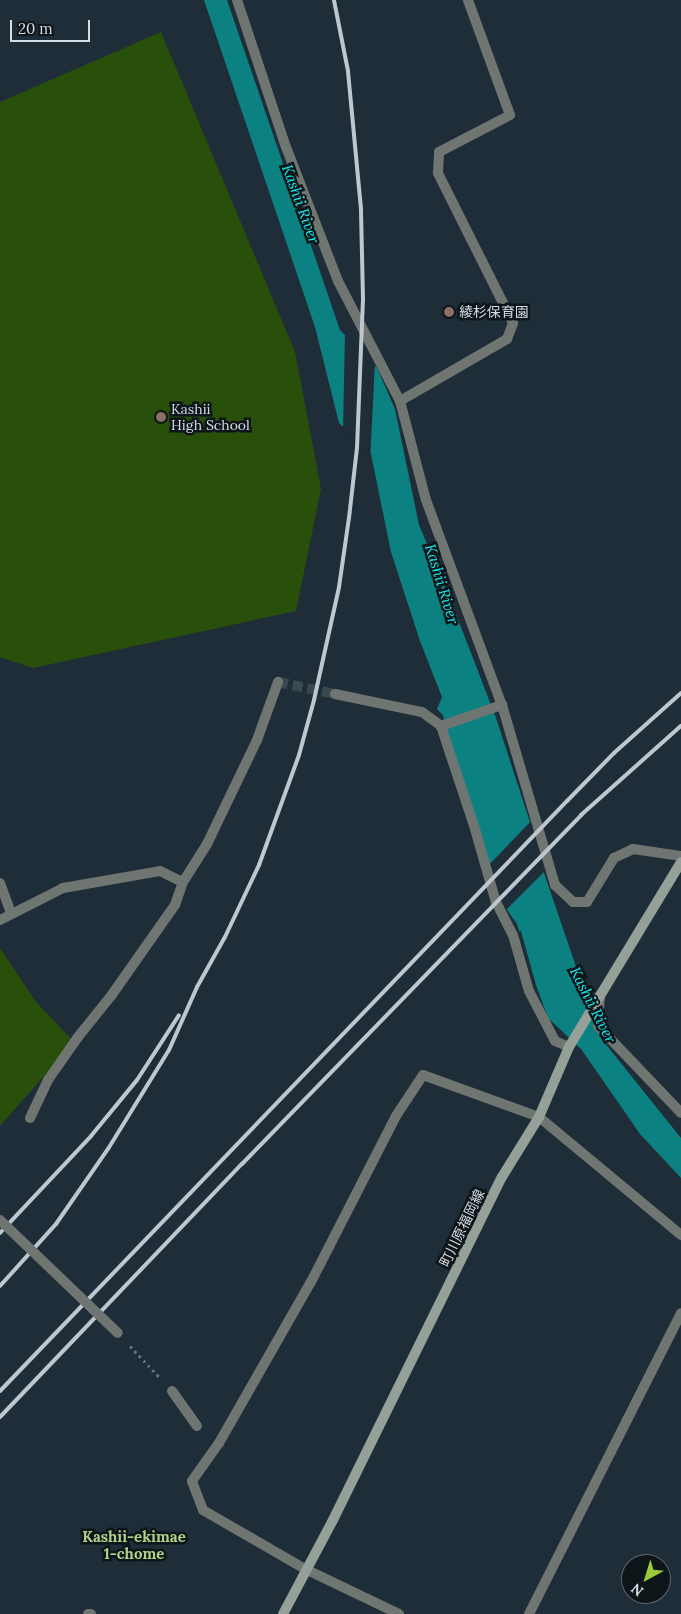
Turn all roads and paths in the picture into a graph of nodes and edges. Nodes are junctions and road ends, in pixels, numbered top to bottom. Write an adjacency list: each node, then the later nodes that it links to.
1 (237, 0): 3 (street)
2 (468, 0): 3 (street)
3 (400, 401): 6 (street)
4 (278, 682): 10 (street)
5 (335, 694): 7 (street)
6 (502, 705): 7 (street); 8 (street)
7 (441, 726): 15 (street)
8 (681, 856)
9 (681, 862): 14 (main road, 町川原福岡線)
10 (183, 882): 12 (street); 18 (street)
11 (0, 883): 12 (street)
12 (11, 913): 13 (street)
13 (0, 920)
14 (600, 995): 15 (main road, 町川原福岡線); 16 (street)
15 (569, 1047): 17 (main road, 町川原福岡線)
16 (681, 1112)
17 (539, 1117): 20 (street); 25 (main road, 町川原福岡線); 25 (street)
18 (30, 1118)
19 (0, 1220): 22 (street, bridge)
20 (681, 1235)
21 (681, 1313): 28 (street)
22 (118, 1333): 23 (path)
23 (172, 1392): 24 (street)
24 (197, 1426)
25 (305, 1569): 26 (main road, 町川原福岡線); 27 (street)
26 (283, 1614)
27 (399, 1614)
28 (529, 1614)

